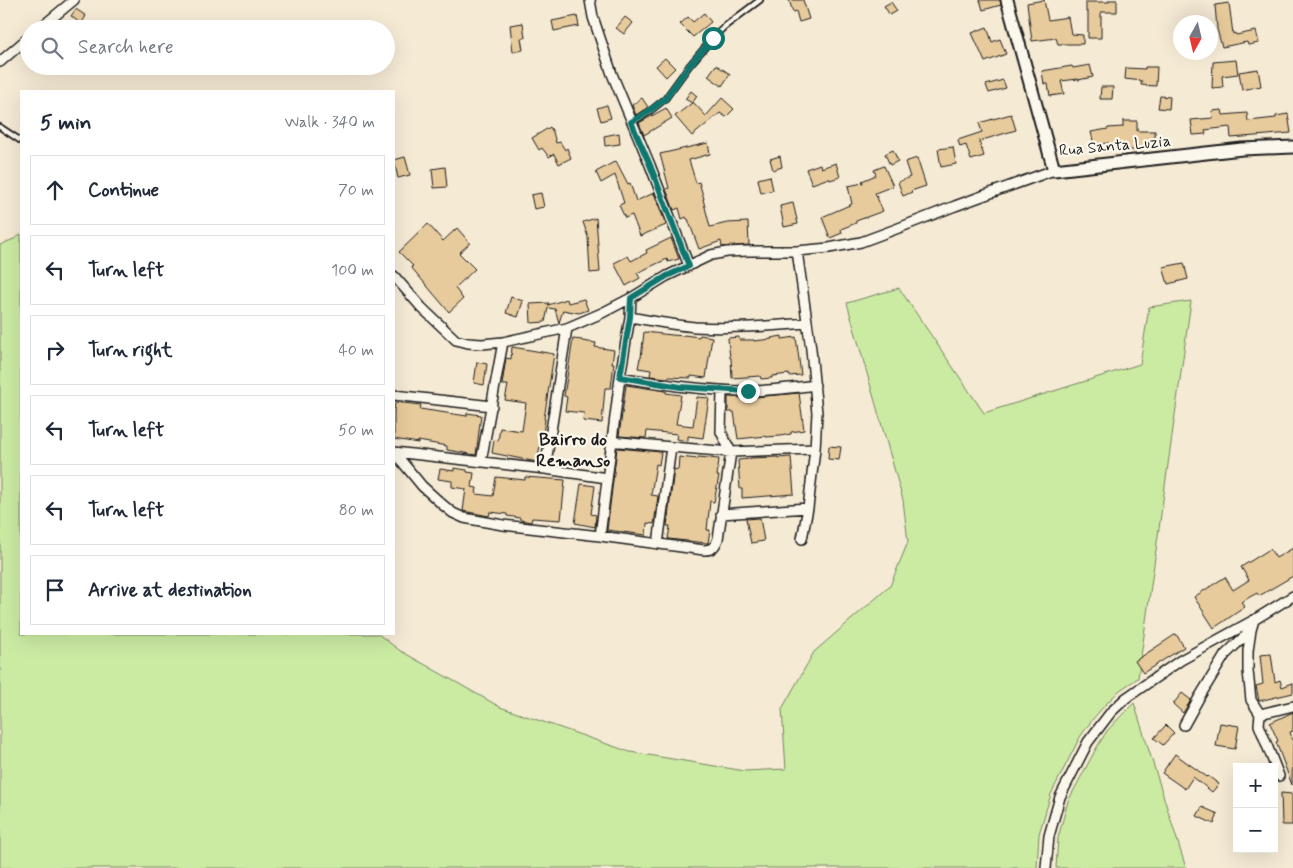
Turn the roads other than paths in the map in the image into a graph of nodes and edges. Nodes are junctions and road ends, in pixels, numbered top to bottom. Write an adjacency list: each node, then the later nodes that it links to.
1 (74, 0): 5 (street)
2 (590, 0): 8 (street)
3 (760, 0): 8 (lane)
4 (1007, 0): 12 (street, Rua Santa Luzia)
5 (50, 20)
6 (20, 45): 7 (street)
7 (0, 62)
8 (631, 122): 14 (street)
9 (0, 127): 10 (lane)
10 (20, 140)
11 (1293, 147): 12 (street, Rua Santa Luzia)
12 (1054, 170): 13 (street)
13 (796, 251): 14 (street); 18 (street)
14 (689, 266): 16 (street)
15 (395, 277): 20 (street)
16 (631, 298): 17 (street); 19 (street)
17 (630, 317): 18 (street); 21 (street)
18 (807, 323): 22 (street)
19 (566, 328): 20 (street); 33 (street)
20 (503, 342): 25 (street)
21 (620, 377): 23 (street); 26 (street)
22 (815, 385): 23 (street); 28 (street)
23 (722, 391): 30 (street)
24 (395, 395): 25 (street)
25 (492, 406): 32 (street)
26 (611, 441): 27 (street); 34 (street)
27 (671, 447): 30 (street); 39 (street)
28 (816, 449): 30 (street); 35 (street)
29 (395, 452): 32 (street)
30 (731, 452): 36 (street)
31 (395, 453): 37 (street)
32 (482, 462): 33 (street)
33 (545, 469): 34 (street)
34 (606, 478): 37 (street)
35 (808, 508): 36 (street); 38 (street)
36 (721, 514): 39 (street)
37 (600, 536): 39 (street)
38 (802, 539)
39 (658, 544)
40 (1293, 596): 41 (street)
41 (1254, 620): 42 (street); 47 (street)
42 (1251, 630): 44 (street); 45 (street)
43 (1293, 706): 44 (street)
44 (1260, 714): 46 (street)
45 (1184, 725)
46 (1280, 776)
47 (1046, 868)

